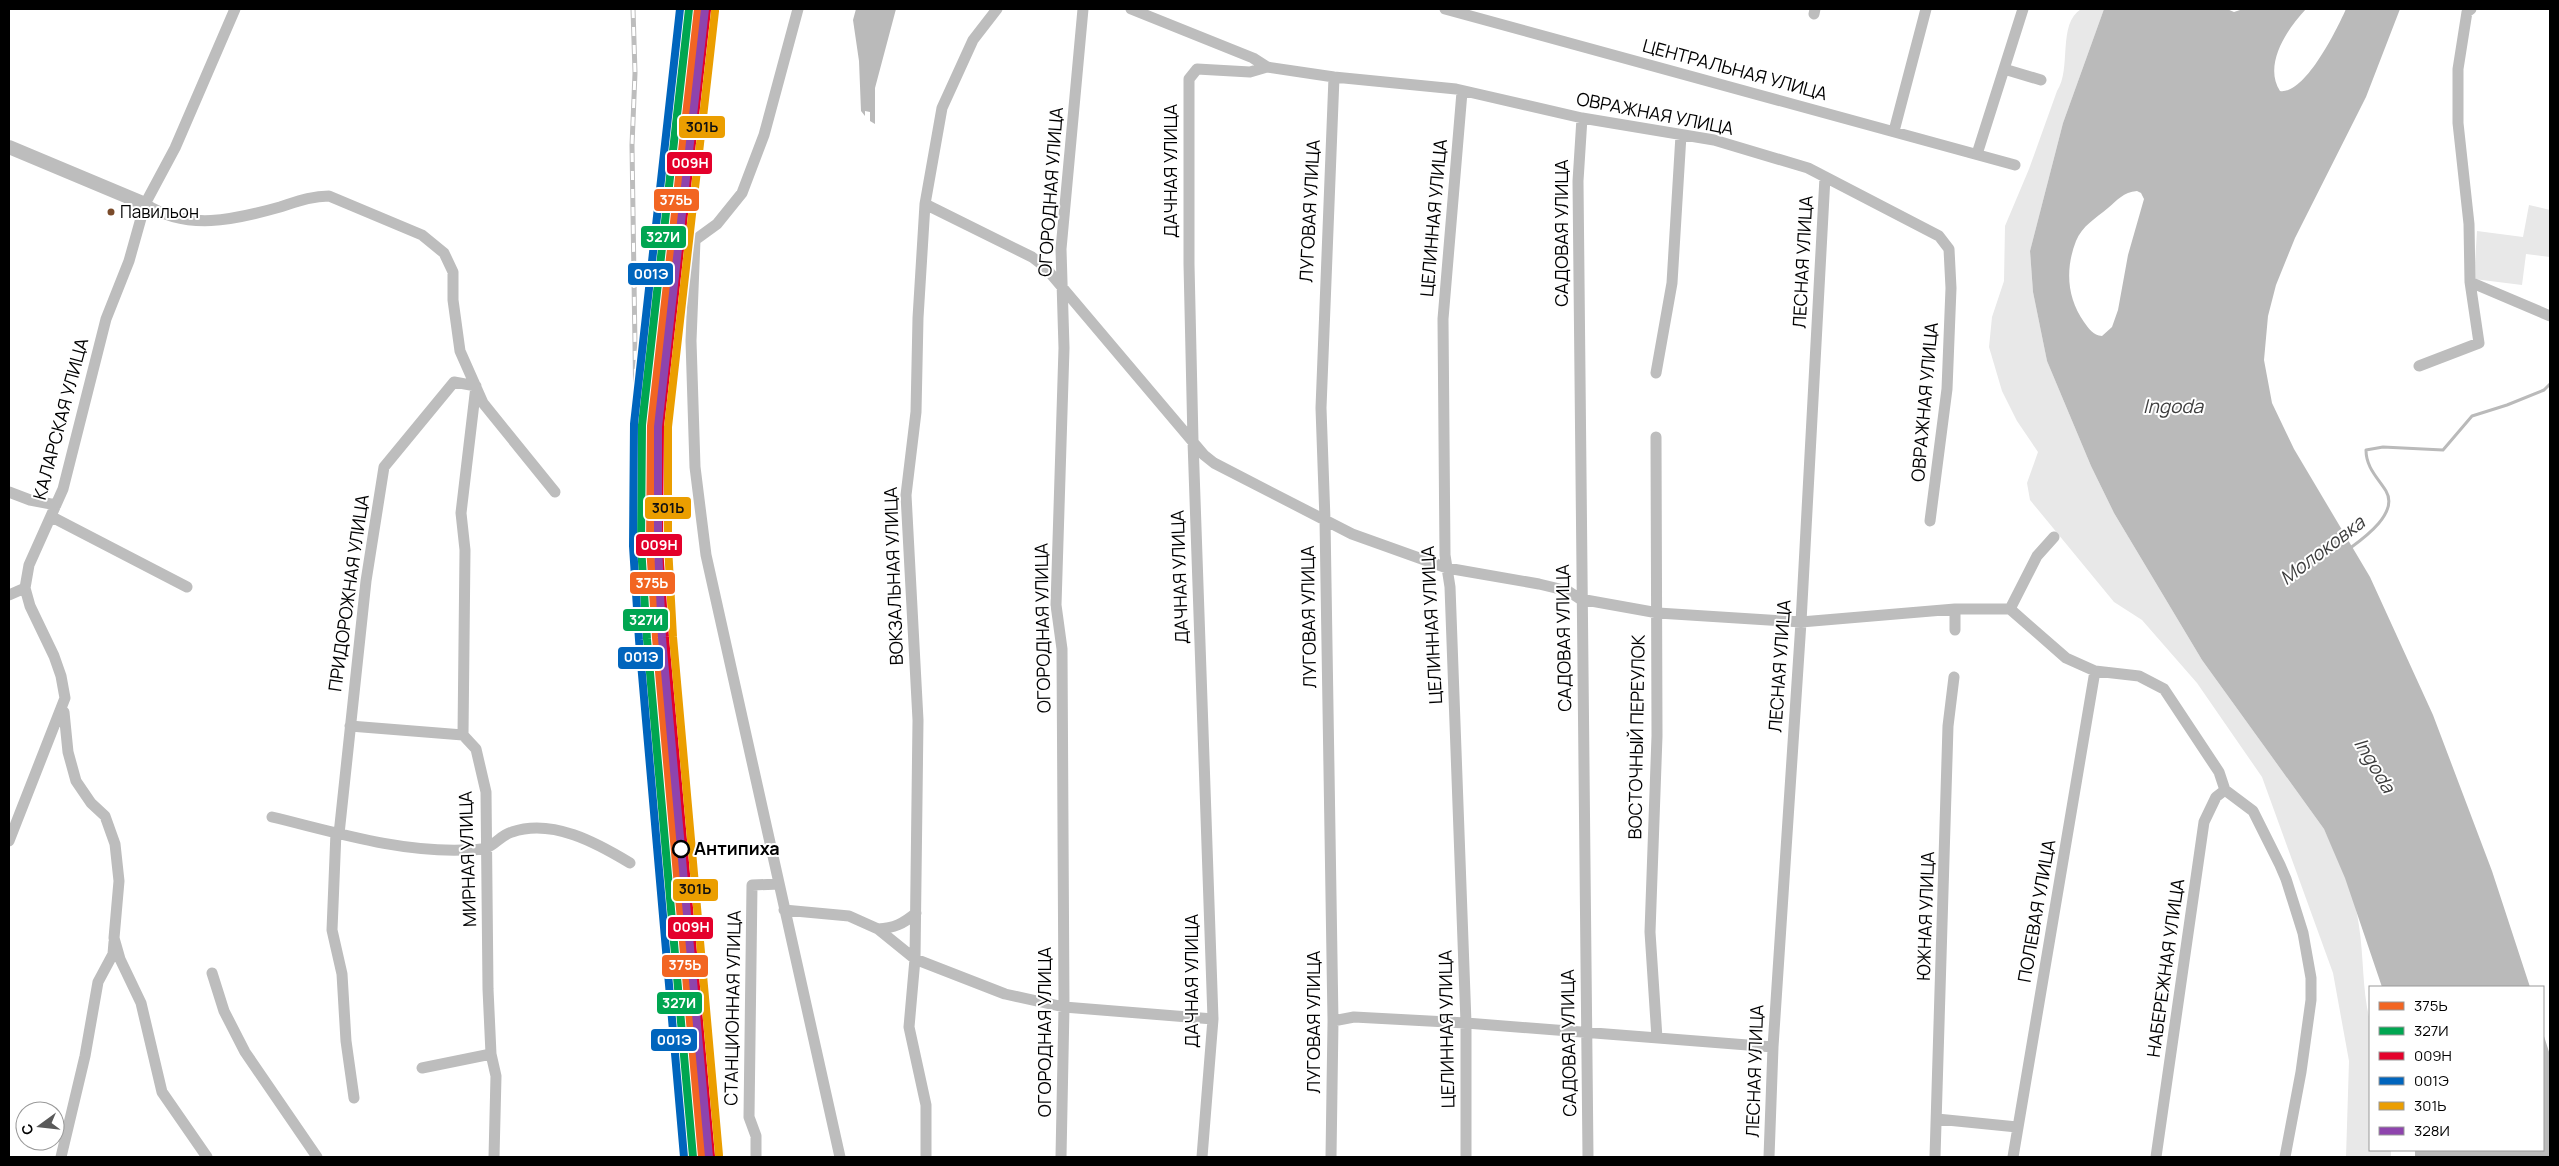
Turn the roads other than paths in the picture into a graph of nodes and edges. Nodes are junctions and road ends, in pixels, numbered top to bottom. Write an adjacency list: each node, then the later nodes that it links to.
1 (234, 9): 22 (street, КАЛАРСКАЯ УЛИЦА)
2 (798, 9): 60 (street)
3 (996, 9): 23 (street, ВОКЗАЛЬНАЯ УЛИЦА)
4 (1083, 9): 25 (street, ОГОРОДНАЯ УЛИЦА)
5 (1131, 9): 10 (street, ОВРАЖНАЯ УЛИЦА)
6 (1445, 9): 16 (street, ЦЕНТРАЛЬНАЯ УЛИЦА)
7 (1926, 9): 16 (street)
8 (2023, 9): 11 (street)
9 (2471, 9): 24 (street)
10 (1267, 67): 12 (street, ОВРАЖНАЯ УЛИЦА); 31 (street, ДАЧНАЯ УЛИЦА)
11 (2004, 69): 13 (street); 19 (street)
12 (1334, 77): 14 (street, ОВРАЖНАЯ УЛИЦА); 36 (street, ЛУГОВАЯ УЛИЦА)
13 (2041, 80)
14 (1462, 92): 15 (street, ОВРАЖНАЯ УЛИЦА); 39 (street, ЦЕЛИННАЯ УЛИЦА)
15 (1582, 118): 17 (street, ОВРАЖНАЯ УЛИЦА); 43 (street, САДОВАЯ УЛИЦА)
16 (1894, 131): 19 (street, ЦЕНТРАЛЬНАЯ УЛИЦА)
17 (1681, 135): 21 (street, ОВРАЖНАЯ УЛИЦА); 28 (street)
18 (9, 148): 22 (street)
19 (1977, 154): 20 (street, ЦЕНТРАЛЬНАЯ УЛИЦА)
20 (2015, 165)
21 (1825, 177): 37 (street, ОВРАЖНАЯ УЛИЦА); 47 (street, ЛЕСНАЯ УЛИЦА)
22 (145, 204): 29 (street); 34 (street, КАЛАРСКАЯ УЛИЦА)
23 (925, 204): 25 (street); 62 (street, ВОКЗАЛЬНАЯ УЛИЦА)
24 (2470, 282): 26 (street); 27 (street)
25 (1061, 287): 31 (street); 67 (street, ОГОРОДНАЯ УЛИЦА)
26 (2550, 316)
27 (2419, 366)
28 (1656, 374)
29 (476, 386): 33 (street); 52 (street, ПРИДОРОЖНАЯ УЛИЦА); 53 (street)
30 (1656, 437): 46 (street, ВОСТОЧНЫЙ ПЕРЕУЛОК)
31 (1193, 441): 36 (street); 68 (street, ДАЧНАЯ УЛИЦА)
32 (9, 492): 34 (street)
33 (555, 492)
34 (56, 505): 35 (street, КАЛАРСКАЯ УЛИЦА)
35 (52, 517): 40 (street); 41 (street, КАЛАРСКАЯ УЛИЦА)
36 (1325, 520): 39 (street); 69 (street, ЛУГОВАЯ УЛИЦА)
37 (1930, 522)
38 (2054, 537): 45 (street)
39 (1447, 568): 43 (street); 70 (street, ЦЕЛИННАЯ УЛИЦА)
40 (187, 587)
41 (25, 588): 42 (street); 51 (street, КАЛАРСКАЯ УЛИЦА)
42 (9, 595)
43 (1580, 599): 46 (street); 71 (street, САДОВАЯ УЛИЦА)
44 (1955, 609): 45 (street); 47 (street); 48 (street)
45 (2010, 609): 49 (street)
46 (1658, 613): 47 (street); 72 (street, ВОСТОЧНЫЙ ПЕРЕУЛОК)
47 (1801, 622): 73 (street, ЛЕСНАЯ УЛИЦА)
48 (1955, 630)
49 (2095, 671): 54 (street); 78 (street, ПОЛЕВАЯ УЛИЦА)
50 (1954, 677): 77 (street, ЮЖНАЯ УЛИЦА)
51 (65, 698): 57 (street); 64 (street, КАЛАРСКАЯ УЛИЦА)
52 (350, 726): 53 (street); 56 (street, ПРИДОРОЖНАЯ УЛИЦА)
53 (463, 735): 58 (street, МИРНАЯ УЛИЦА)
54 (2225, 790): 94 (street, НАБЕРЕЖНАЯ УЛИЦА); 95 (street)
55 (272, 817): 56 (street)
56 (337, 833): 58 (street); 76 (street, ПРИДОРОЖНАЯ УЛИЦА)
57 (9, 841)
58 (487, 848): 59 (street); 74 (street, МИРНАЯ УЛИЦА)
59 (630, 863)
60 (779, 884): 61 (street); 83 (street, СТАНЦИОННАЯ УЛИЦА)
61 (784, 910): 63 (street); 84 (street)
62 (916, 914): 63 (street); 65 (street, ВОКЗАЛЬНАЯ УЛИЦА)
63 (878, 929): 65 (street)
64 (114, 938): 79 (street); 80 (street)
65 (915, 959): 67 (street); 85 (street, ВОКЗАЛЬНАЯ УЛИЦА)
66 (212, 973): 81 (street)
67 (1064, 1008): 68 (street); 86 (street, ОГОРОДНАЯ УЛИЦА)
68 (1213, 1019): 87 (street, ДАЧНАЯ УЛИЦА)
69 (1333, 1022): 70 (street); 88 (street, ЛУГОВАЯ УЛИЦА)
70 (1466, 1023): 71 (street); 89 (street, ЦЕЛИННАЯ УЛИЦА)
71 (1586, 1033): 72 (street); 90 (street, САДОВАЯ УЛИЦА)
72 (1657, 1038): 73 (street)
73 (1773, 1047): 91 (street, ЛЕСНАЯ УЛИЦА)
74 (491, 1054): 75 (street); 82 (street, МИРНАЯ УЛИЦА)
75 (422, 1068)
76 (354, 1098)
77 (1937, 1119): 78 (street); 92 (street, ЮЖНАЯ УЛИЦА)
78 (2017, 1127): 93 (street, ПОЛЕВАЯ УЛИЦА)
79 (61, 1157)
80 (207, 1157)
81 (317, 1157)
82 (494, 1157)
83 (756, 1157)
84 (840, 1157)
85 (926, 1157)
86 (1061, 1157)
87 (1202, 1157)
88 (1331, 1157)
89 (1466, 1157)
90 (1588, 1157)
91 (1769, 1157)
92 (1935, 1157)
93 (2013, 1157)
94 (2156, 1157)
95 (2285, 1157)

